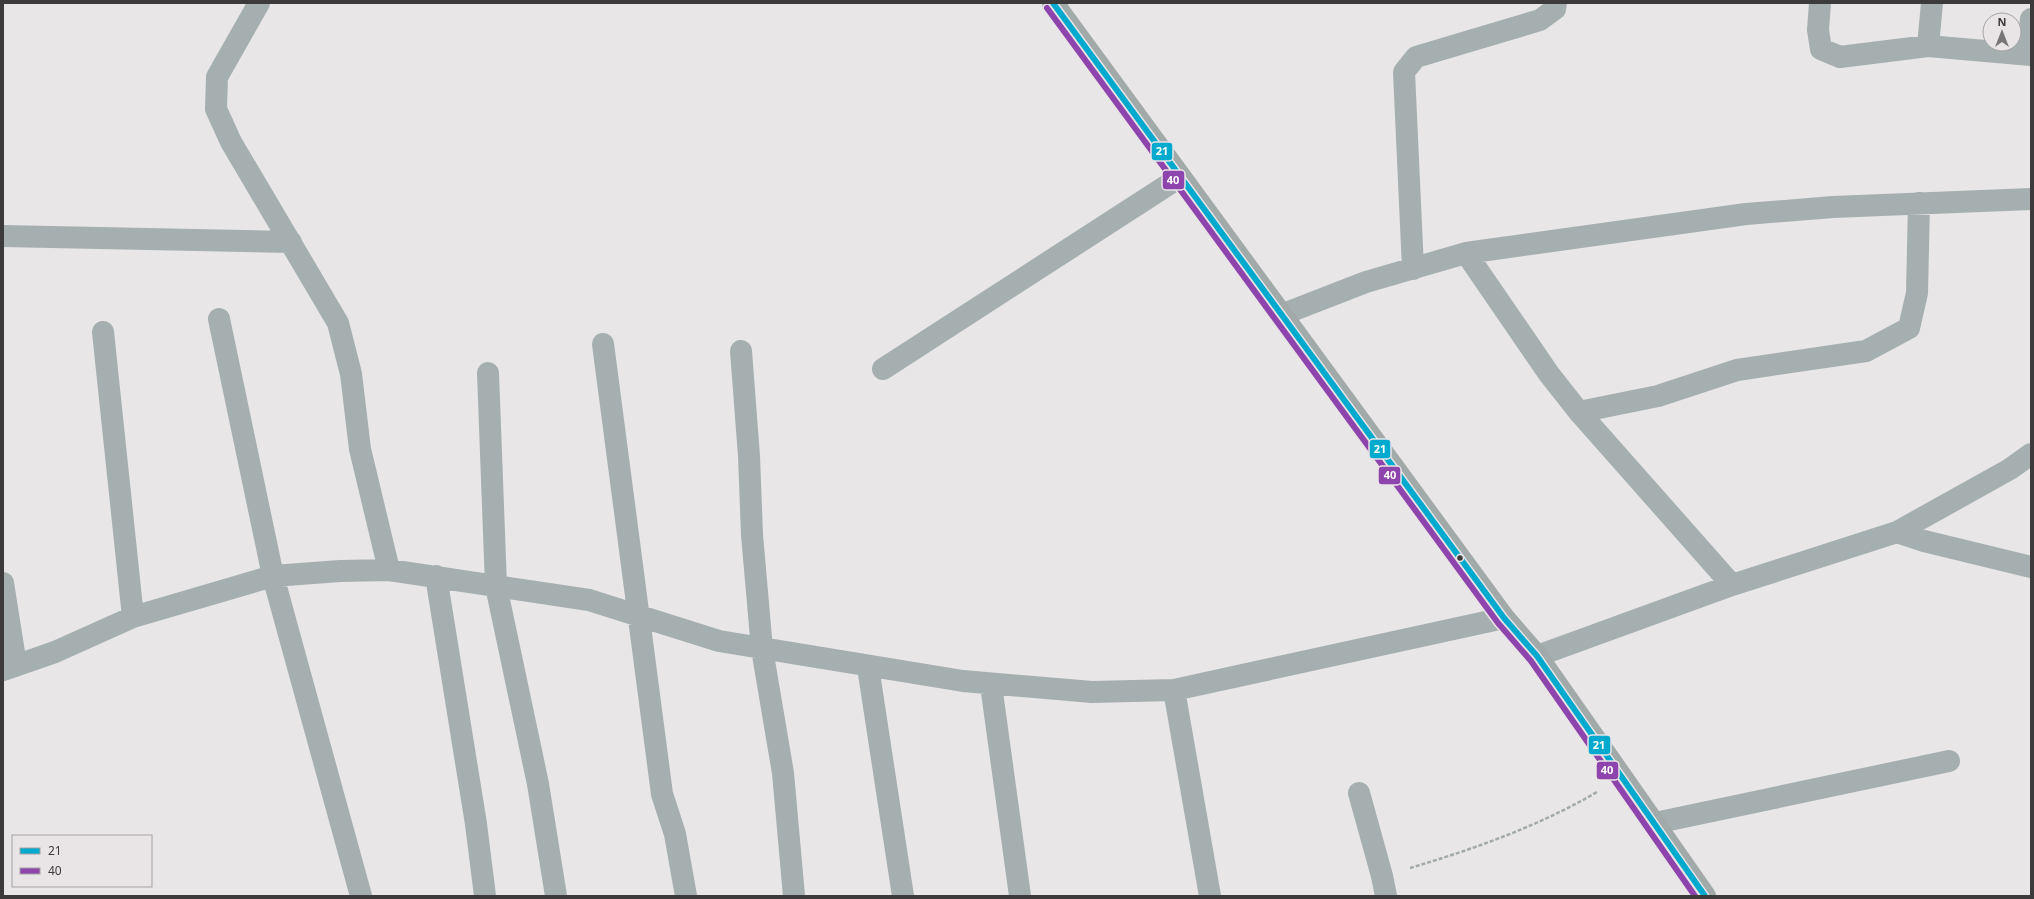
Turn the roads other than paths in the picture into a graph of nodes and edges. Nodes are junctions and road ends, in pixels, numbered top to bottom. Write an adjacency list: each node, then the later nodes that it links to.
1 (259, 3): 13 (street)
2 (1053, 3): 9 (main road)
3 (1556, 3): 15 (street)
4 (1820, 3): 7 (street)
5 (1932, 3): 7 (street)
6 (2031, 19): 8 (street)
7 (1928, 46): 8 (street)
8 (2029, 54)
9 (1180, 177): 16 (main road); 21 (street)
10 (2031, 199): 11 (street)
11 (1919, 203): 14 (street); 23 (street)
12 (3, 236): 13 (street)
13 (290, 242): 27 (street)
14 (1466, 253): 15 (street); 23 (street)
15 (1413, 268): 16 (street)
16 (1281, 315): 35 (main road)
17 (219, 319): 28 (street)
18 (103, 332): 34 (street)
19 (603, 344): 33 (street)
20 (741, 351): 36 (street)
21 (883, 369)
22 (488, 373): 32 (street)
23 (1579, 412): 31 (street)
24 (2031, 454): 25 (street)
25 (1897, 532): 26 (street); 31 (street)
26 (2031, 567)
27 (389, 570): 28 (street); 29 (street)
28 (273, 576): 34 (street); 46 (street)
29 (436, 576): 32 (street); 47 (street)
30 (3, 583): 38 (street)
31 (1732, 585): 37 (street)
32 (496, 586): 33 (street); 48 (street)
33 (638, 616): 36 (street); 49 (street)
34 (133, 617): 38 (street)
35 (1504, 618): 37 (main road); 41 (street)
36 (762, 648): 39 (street); 50 (street)
37 (1537, 656): 44 (main road)
38 (9, 667)
39 (868, 667): 40 (street); 51 (street)
40 (991, 685): 41 (street); 52 (street)
41 (1174, 690): 53 (street)
42 (1948, 761): 44 (street)
43 (1359, 793): 45 (street)
44 (1655, 823): 54 (main road)
45 (1384, 886)
46 (361, 896)
47 (485, 896)
48 (556, 896)
49 (686, 896)
50 (794, 896)
51 (903, 896)
52 (1020, 896)
53 (1210, 896)
54 (1705, 896)

